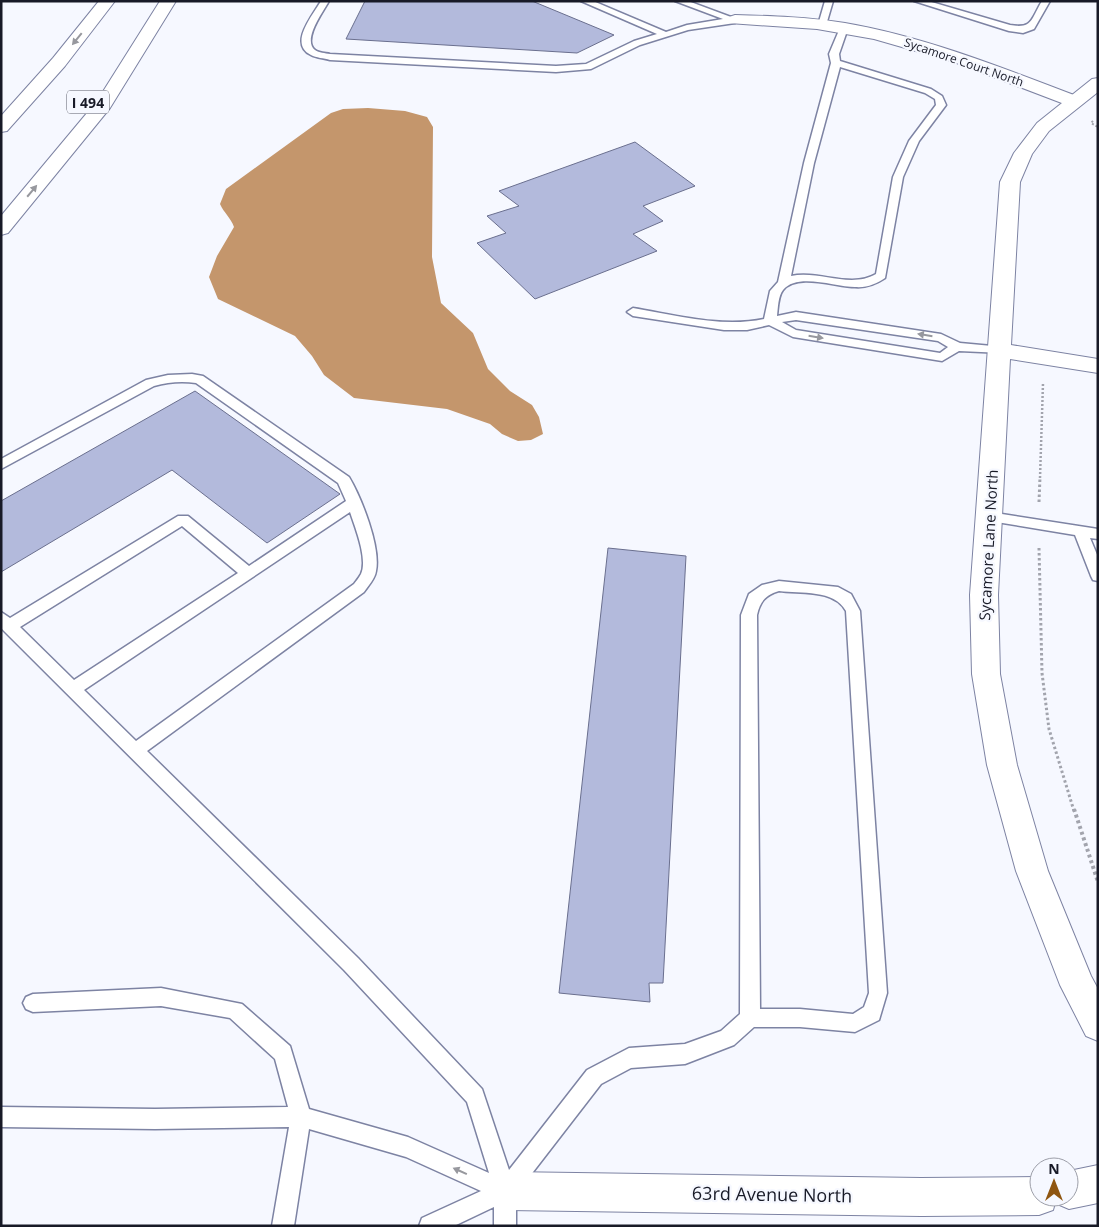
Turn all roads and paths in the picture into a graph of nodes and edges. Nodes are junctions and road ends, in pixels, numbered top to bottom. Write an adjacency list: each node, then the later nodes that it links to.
1 (107, 1): 17 (main road, one-way to 17)
2 (168, 1): 19 (main road, I 494); 20 (main road, one-way to 2)
3 (325, 1): 12 (lane)
4 (585, 1): 12 (lane)
5 (679, 1): 9 (lane)
6 (830, 1): 10 (lane)
7 (918, 1): 8 (lane)
8 (1046, 1)
9 (735, 20): 10 (main road, Sycamore Court North); 12 (lane)
10 (822, 25): 11 (main road, Sycamore Court North)
11 (844, 28): 13 (lane); 15 (main road, Sycamore Court North)
12 (664, 34)
13 (836, 62): 21 (lane); 21 (lane)
14 (1098, 83): 15 (main road, Sycamore Lane North)
15 (1072, 101): 25 (main road, Sycamore Lane North)
16 (1098, 118): 18 (path)
17 (6, 121)
18 (1098, 127)
19 (38, 158)
20 (1, 229)
21 (784, 282): 23 (lane)
22 (634, 312): 23 (lane)
23 (770, 321): 24 (lane, one-way to 23); 24 (lane, one-way to 24)
24 (957, 347): 25 (lane)
25 (999, 350): 26 (main road); 30 (main road, Sycamore Lane North)
26 (1045, 356): 27 (main road); 31 (path)
27 (1098, 366)
28 (1, 465): 29 (lane)
29 (354, 503): 34 (lane); 38 (lane)
30 (989, 517): 31 (lane); 42 (main road, Sycamore Lane North)
31 (1038, 526): 32 (lane); 39 (path)
32 (1081, 533): 33 (lane); 35 (lane)
33 (1098, 534)
34 (248, 573): 36 (lane); 37 (lane)
35 (1098, 576)
36 (5, 622): 37 (lane)
37 (73, 689): 38 (lane)
38 (135, 750): 48 (lane)
39 (1098, 882)
40 (33, 1003): 44 (lane)
41 (750, 1018): 41 (lane); 48 (lane)
42 (1098, 1024)
43 (1, 1117): 44 (lane)
44 (301, 1117): 48 (lane, one-way to 44); 49 (lane)
45 (1098, 1184): 46 (main road)
46 (1079, 1188)
47 (1029, 1196): 48 (main road, 63rd Avenue North)
48 (505, 1208): 50 (lane)
49 (283, 1226)
50 (430, 1226)

